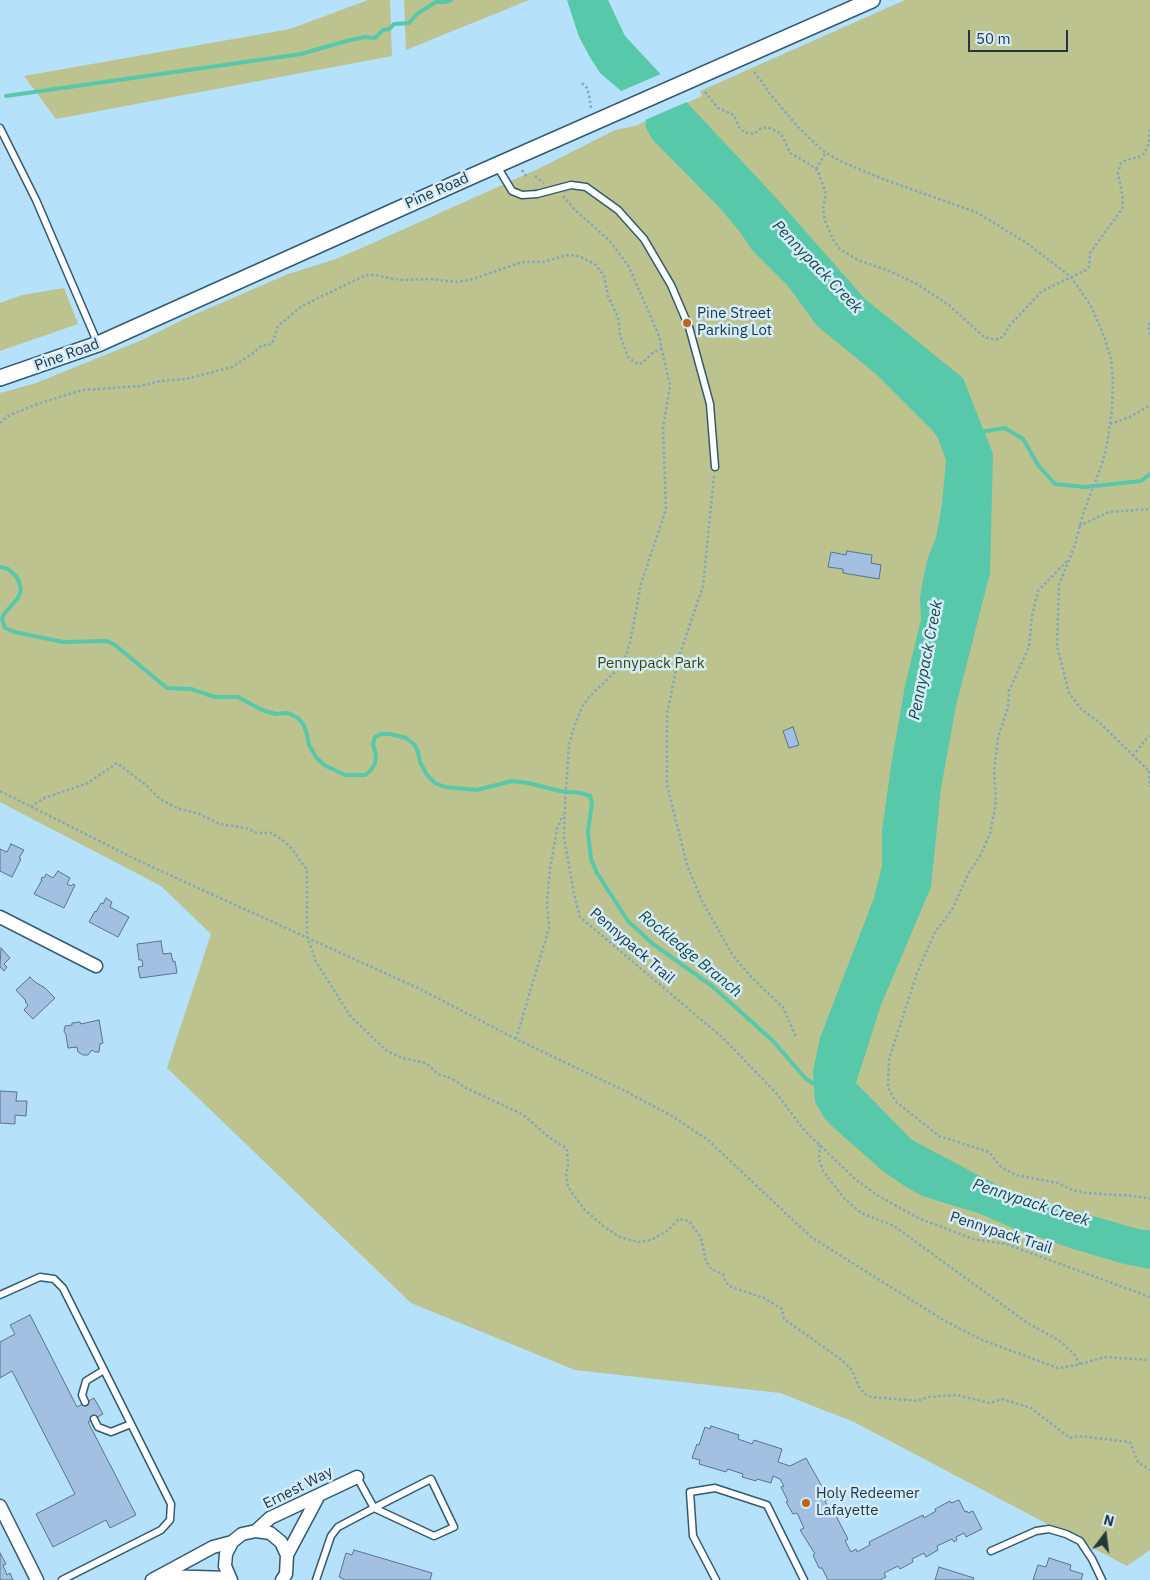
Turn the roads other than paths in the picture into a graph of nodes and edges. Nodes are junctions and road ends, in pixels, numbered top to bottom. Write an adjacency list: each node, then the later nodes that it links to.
1 (872, 0): 3 (street, Pine Road)
2 (0, 128): 4 (lane)
3 (496, 165): 4 (street, Pine Road); 6 (lane)
4 (98, 344): 5 (street, Pine Road)
5 (0, 378)
6 (715, 467)
7 (0, 918): 8 (street)
8 (96, 966)
9 (0, 1295): 10 (lane)
10 (104, 1370): 11 (lane); 13 (lane)
11 (85, 1402)
12 (94, 1419): 13 (lane)
13 (131, 1424): 26 (lane)
14 (357, 1477): 15 (street, Ernest Way); 17 (lane)
15 (319, 1495): 18 (street, Ernest Way); 21 (street)
16 (0, 1506): 25 (street)
17 (374, 1508): 17 (lane); 27 (lane)
18 (256, 1531): 19 (street, Ernest Way); 21 (street)
19 (232, 1542): 22 (street); 24 (street)
20 (991, 1551): 30 (lane)
21 (287, 1555): 23 (street)
22 (156, 1578): 24 (street)
23 (284, 1578)
24 (230, 1579)
25 (37, 1580)
26 (62, 1580)
27 (316, 1580)
28 (716, 1580): 29 (lane)
29 (804, 1580)
30 (1102, 1580)

